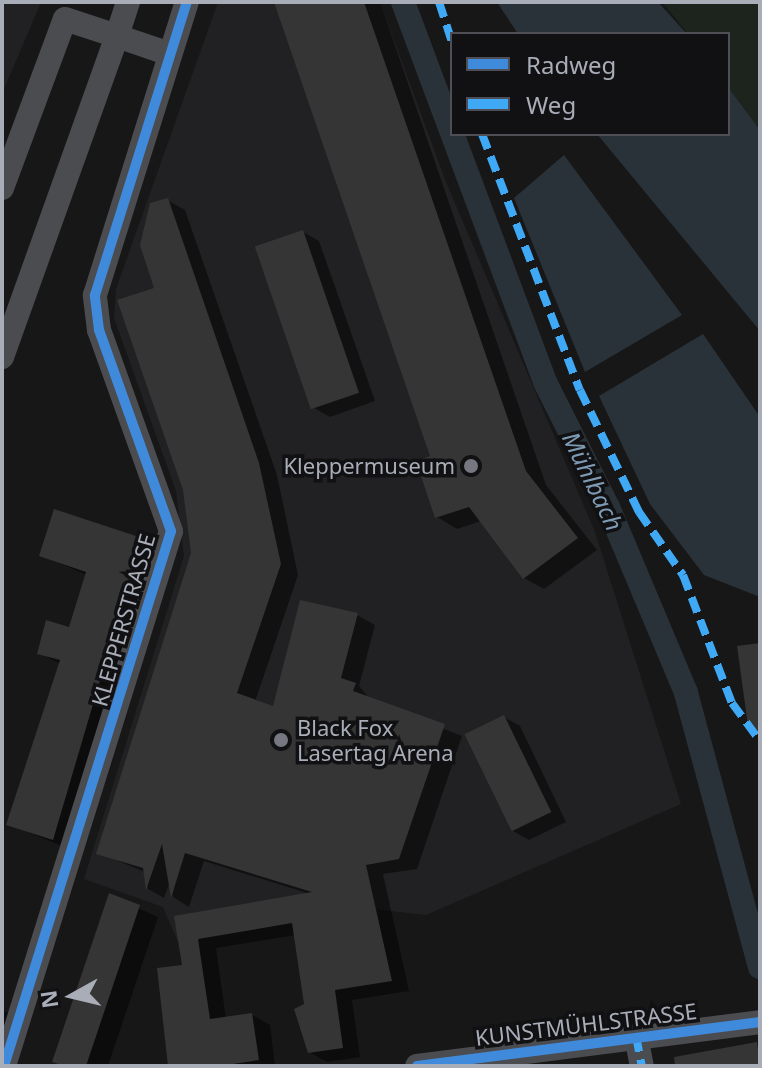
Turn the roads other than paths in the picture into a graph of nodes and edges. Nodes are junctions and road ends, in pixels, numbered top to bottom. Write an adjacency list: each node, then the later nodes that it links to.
1 (128, 2): 3 (street)
2 (187, 2): 4 (street, KLEPPERSTRASSE)
3 (117, 36): 4 (street); 5 (street); 6 (street)
4 (170, 54): 9 (street, KLEPPERSTRASSE)
5 (2, 188)
6 (2, 357)
7 (752, 1023): 8 (street, KUNSTMÜHLSTRASSE)
8 (636, 1036): 10 (street, KUNSTMÜHLSTRASSE); 11 (street)
9 (4, 1066)
10 (417, 1066)
11 (642, 1066)

